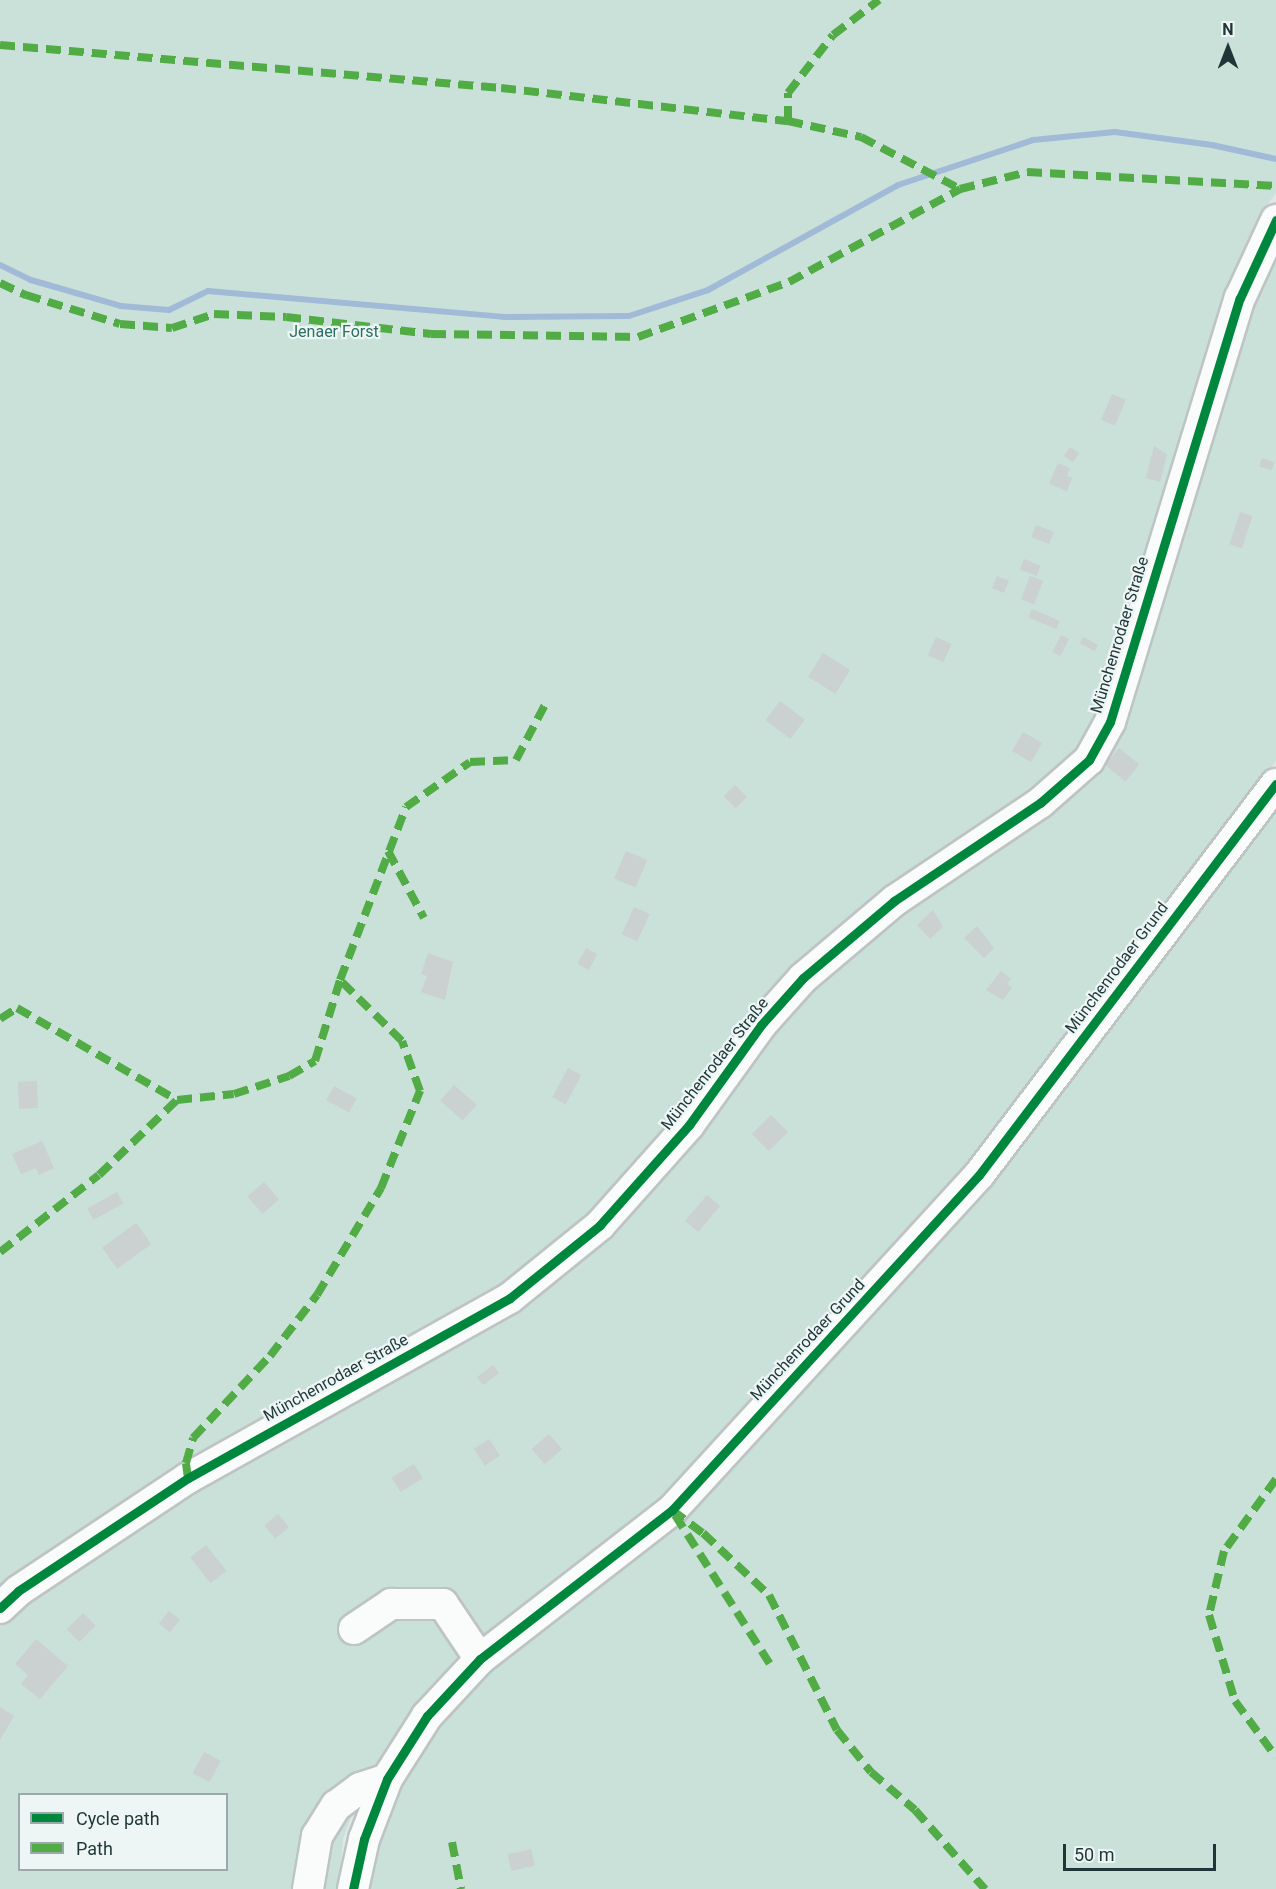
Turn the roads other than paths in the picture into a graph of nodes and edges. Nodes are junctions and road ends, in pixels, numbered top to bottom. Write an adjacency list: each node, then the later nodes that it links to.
1 (1276, 220): 3 (street, Münchenrodaer Straße)
2 (1276, 784): 5 (street, Münchenrodaer Grund)
3 (0, 1608)
4 (354, 1629): 5 (street)
5 (480, 1659): 6 (street, Münchenrodaer Grund)
6 (387, 1779): 7 (street); 8 (street, Münchenrodaer Grund)
7 (308, 1889)
8 (353, 1889)

